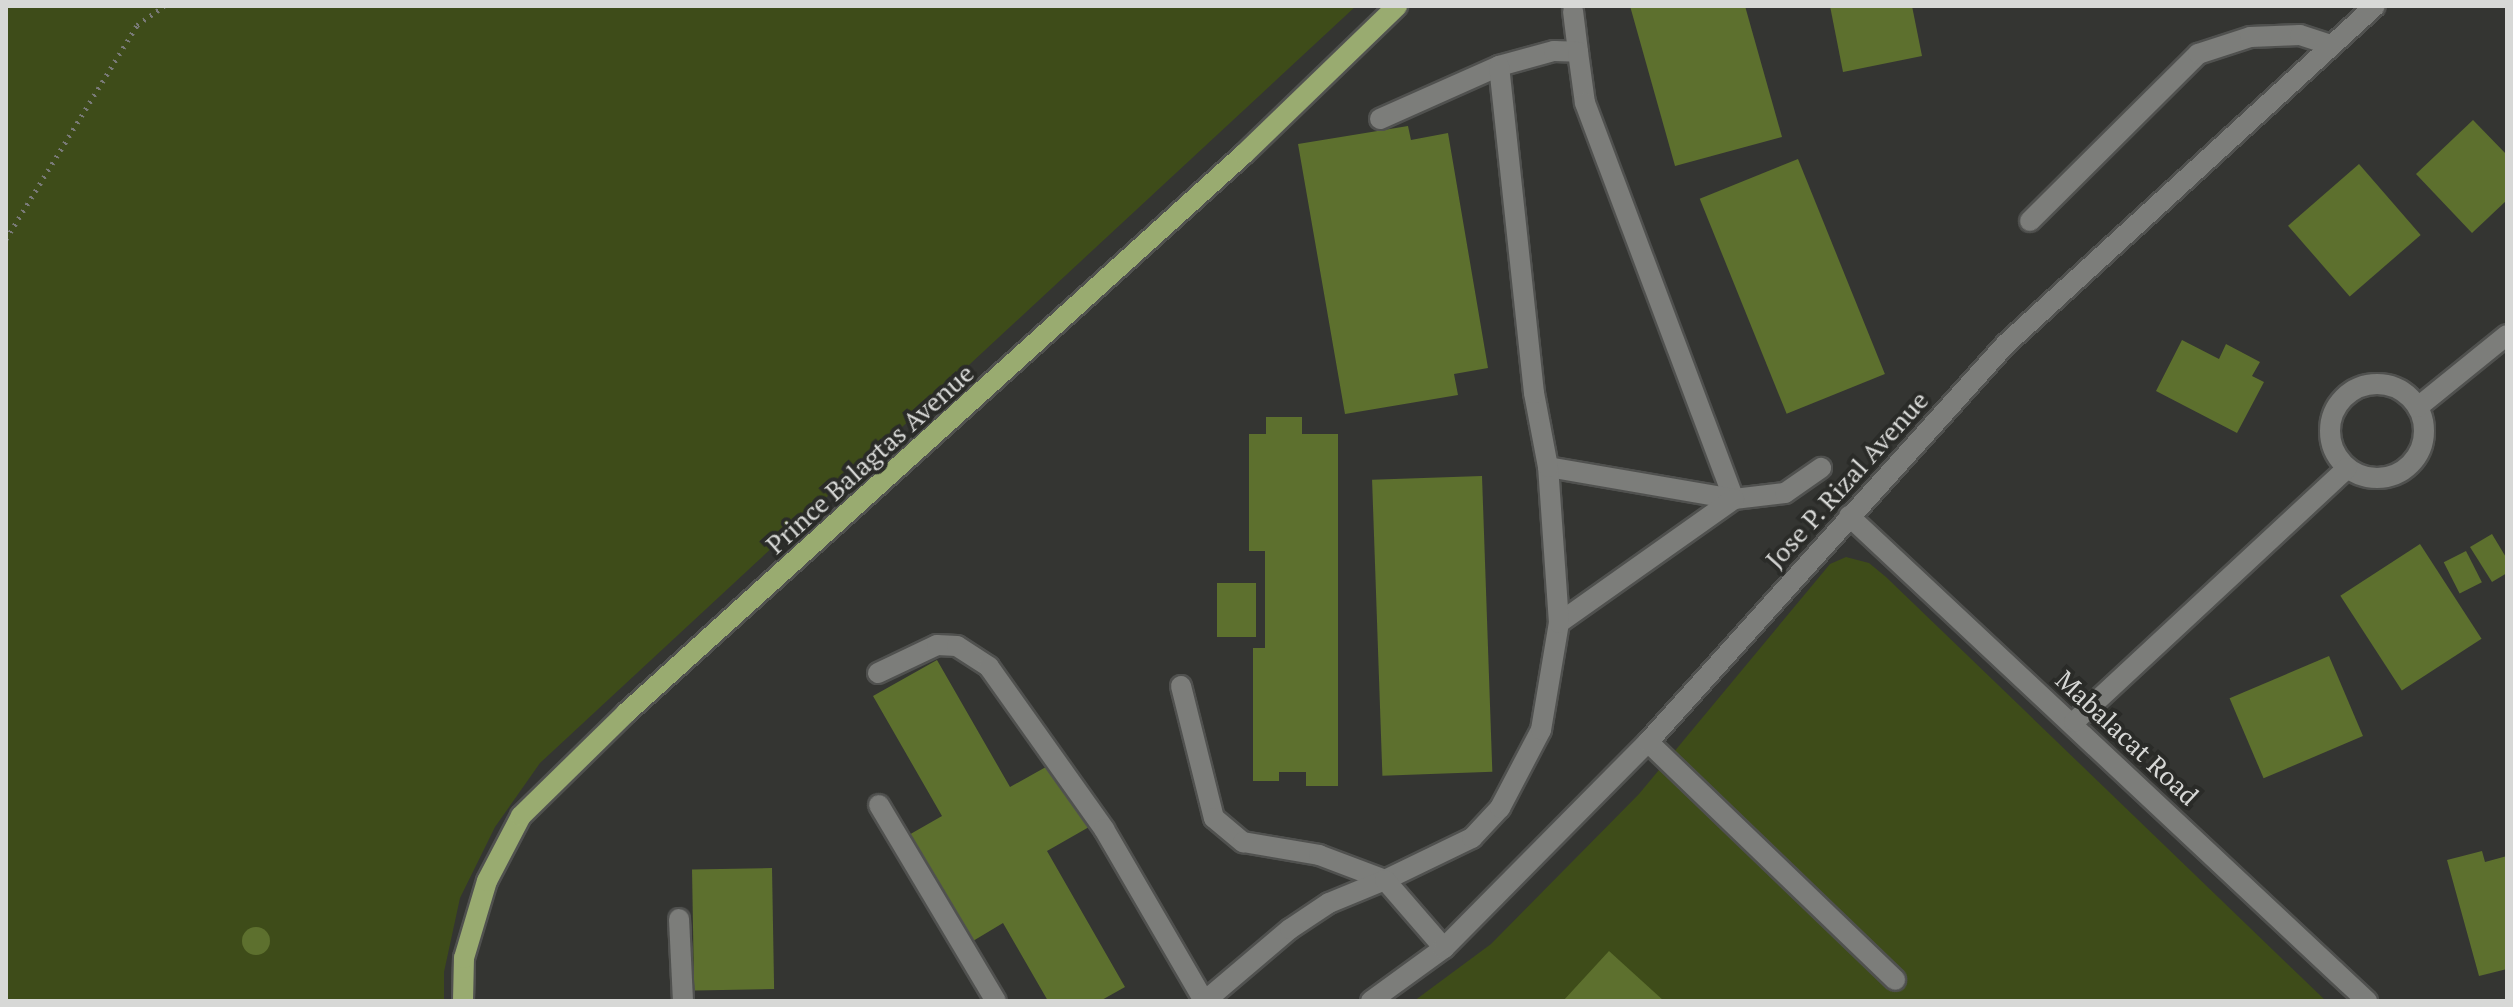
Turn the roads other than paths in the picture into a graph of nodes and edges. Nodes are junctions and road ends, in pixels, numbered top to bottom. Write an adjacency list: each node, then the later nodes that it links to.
1 (1397, 6): 26 (main road, Prince Balagtas Avenue)
2 (2375, 6): 4 (street, Jose P. Rizal Avenue)
3 (1573, 11): 5 (street)
4 (2328, 44): 8 (street); 15 (street, Jose P. Rizal Avenue)
5 (1578, 52): 6 (street); 14 (street)
6 (1499, 66): 7 (street); 11 (street)
7 (1380, 119)
8 (2030, 221)
9 (2507, 335): 10 (street)
10 (2418, 407): 13 (street); 13 (street)
11 (1548, 467): 14 (street); 16 (street)
12 (1821, 468): 14 (street)
13 (2347, 468): 19 (street)
14 (1734, 499): 16 (street)
15 (1849, 516): 19 (street, Mabalacat Road); 20 (street, Jose P. Rizal Avenue)
16 (1559, 623): 22 (street)
17 (878, 673): 29 (street)
18 (1181, 686): 22 (street)
19 (2074, 722): 31 (street, Mabalacat Road)
20 (1648, 742): 24 (street, Jose P. Rizal Avenue); 25 (street)
21 (879, 805): 28 (street)
22 (1385, 880): 24 (street); 29 (street)
23 (679, 919): 27 (street)
24 (1444, 948): 30 (street, Jose P. Rizal Avenue)
25 (1895, 980)
26 (463, 1001)
27 (683, 1001)
28 (996, 1001)
29 (1205, 1001)
30 (1371, 1001)
31 (2367, 1001)

